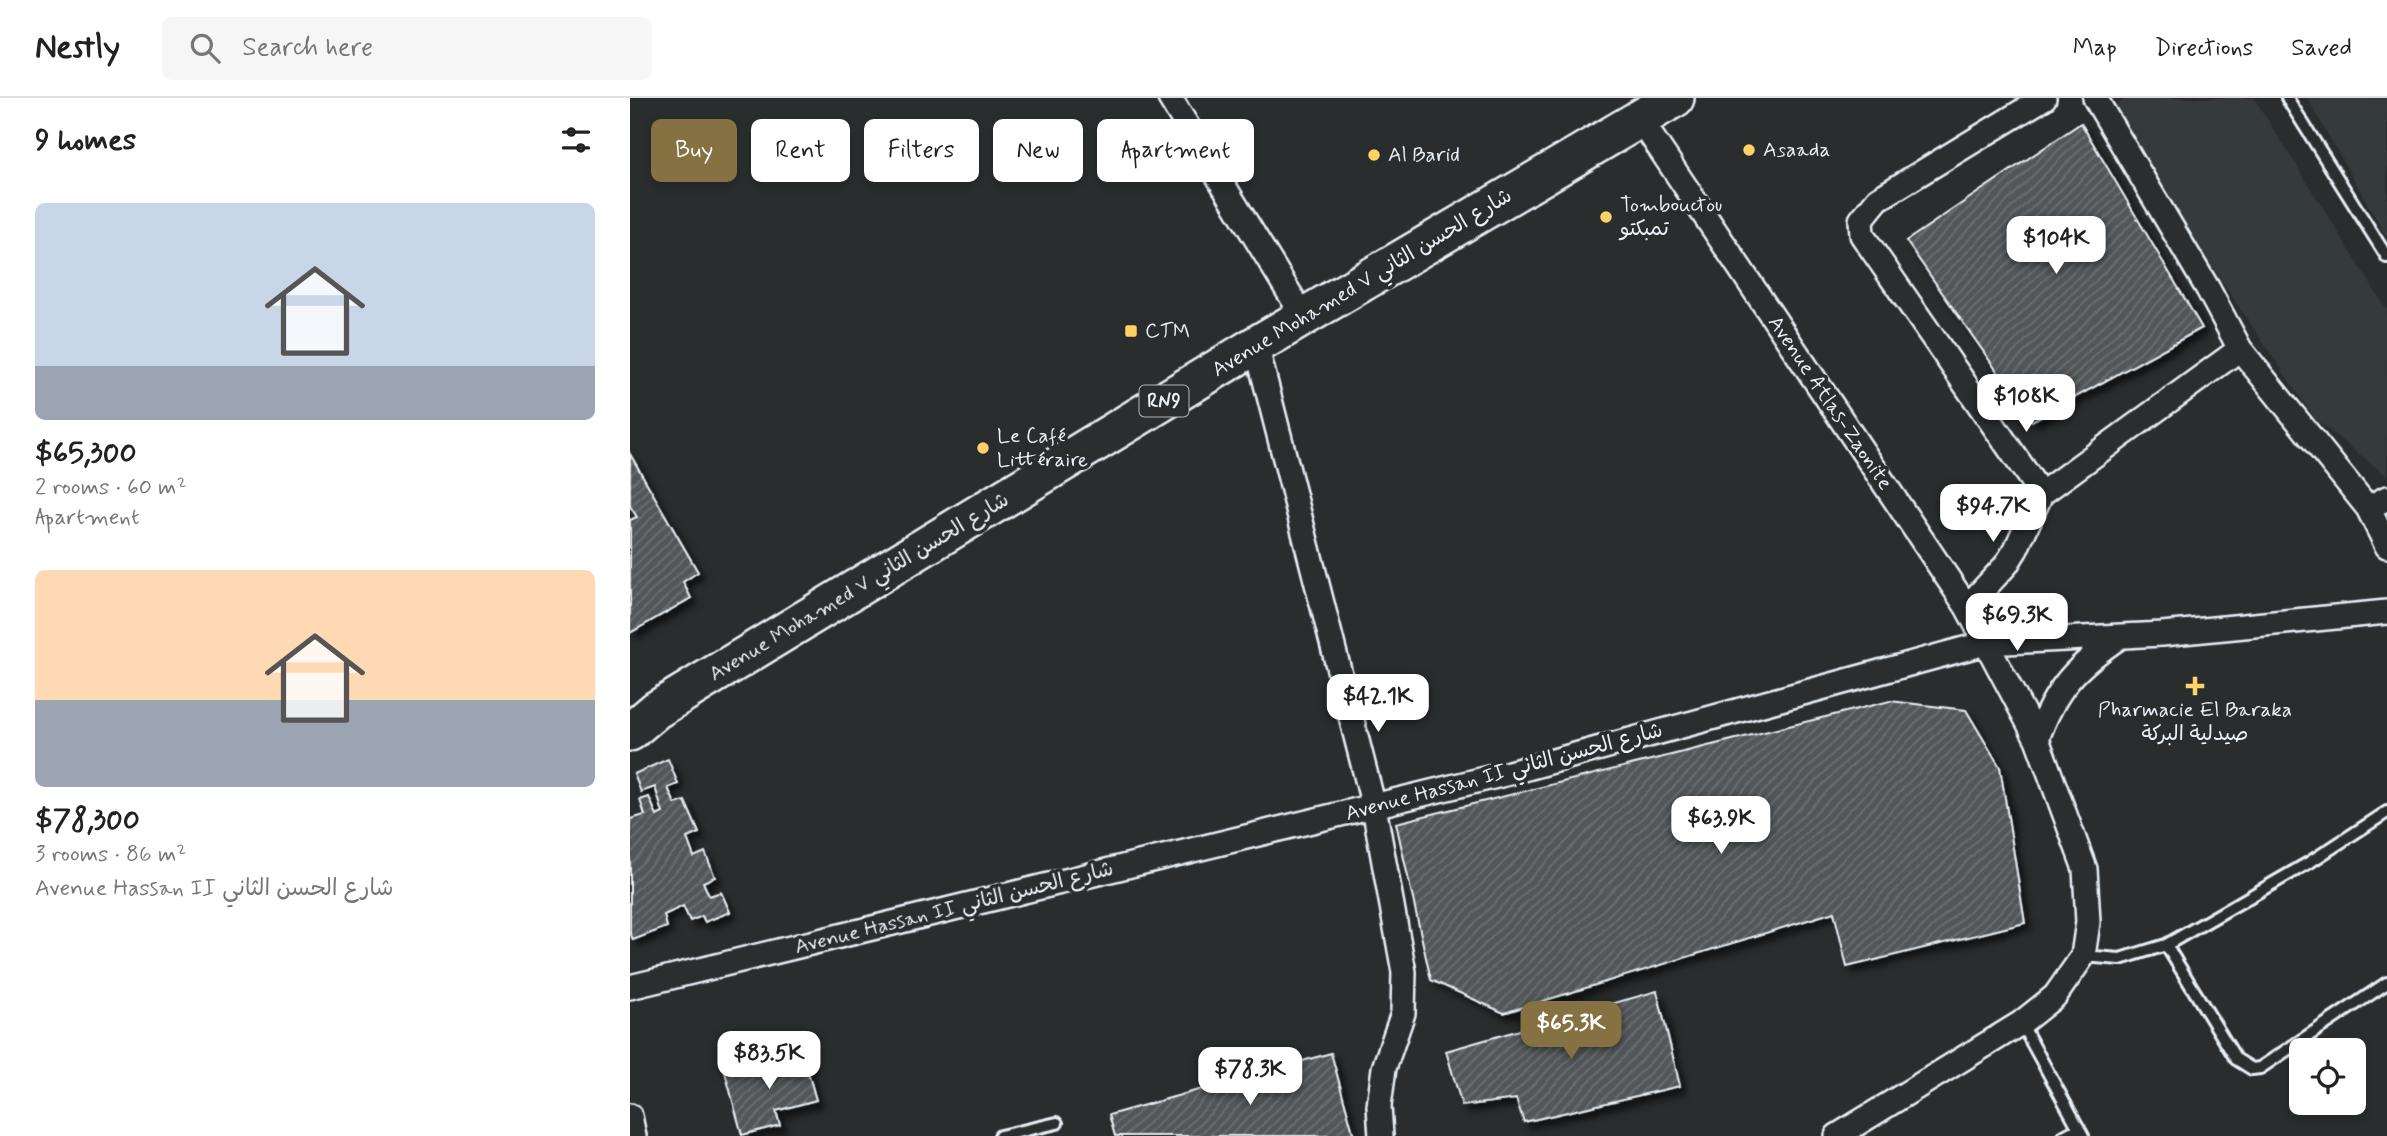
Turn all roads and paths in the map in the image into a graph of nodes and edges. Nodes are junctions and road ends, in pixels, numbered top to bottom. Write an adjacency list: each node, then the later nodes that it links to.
1 (1170, 98): 8 (street)
2 (1675, 98): 6 (main road, Avenue Mohamed V شارع الحسن الثاني / RN9)
3 (2044, 98): 11 (street)
4 (2287, 98): 7 (lane)
5 (2098, 99): 10 (street)
6 (1640, 119): 8 (main road, Avenue Mohamed V شارع الحسن الثاني / RN9); 14 (street, Avenue Atlas-Zaonite)
7 (2387, 257)
8 (1304, 317): 9 (main road, Avenue Mohamed V شارع الحسن الثاني / RN9)
9 (1256, 345): 18 (main road, Avenue Mohamed V شارع الحسن الثاني / RN9); 20 (street)
10 (2240, 349): 11 (street); 12 (street)
11 (2041, 494): 14 (street)
12 (2378, 503): 13 (street)
13 (2387, 546)
14 (1967, 607): 17 (street, Avenue Atlas-Zaonite)
15 (2387, 612): 16 (street, Avenue Hassan II شارع الحسن الثاني)
16 (2122, 636): 17 (street, Avenue Hassan II شارع الحسن الثاني); 19 (street)
17 (1986, 643): 19 (street, Avenue Atlas-Zaonite); 20 (street, Avenue Hassan II شارع الحسن الثاني)
18 (639, 720)
19 (2037, 740): 23 (street, Avenue Atlas-Zaonite)
20 (1374, 807): 25 (street, Avenue Hassan II شارع الحسن الثاني); 32 (street)
21 (2387, 812): 22 (lane)
22 (2166, 945): 23 (lane); 24 (lane)
23 (2082, 956): 26 (street, Avenue Atlas-Zaonite)
24 (2387, 983)
25 (630, 987)
26 (2021, 1023): 29 (lane); 33 (street, Avenue Atlas-Zaonite)
27 (630, 1116): 30 (street)
28 (1058, 1123): 31 (lane)
29 (2081, 1132): 34 (lane)
30 (635, 1136)
31 (1000, 1136)
32 (1381, 1136)
33 (1837, 1136)
34 (2064, 1136)

